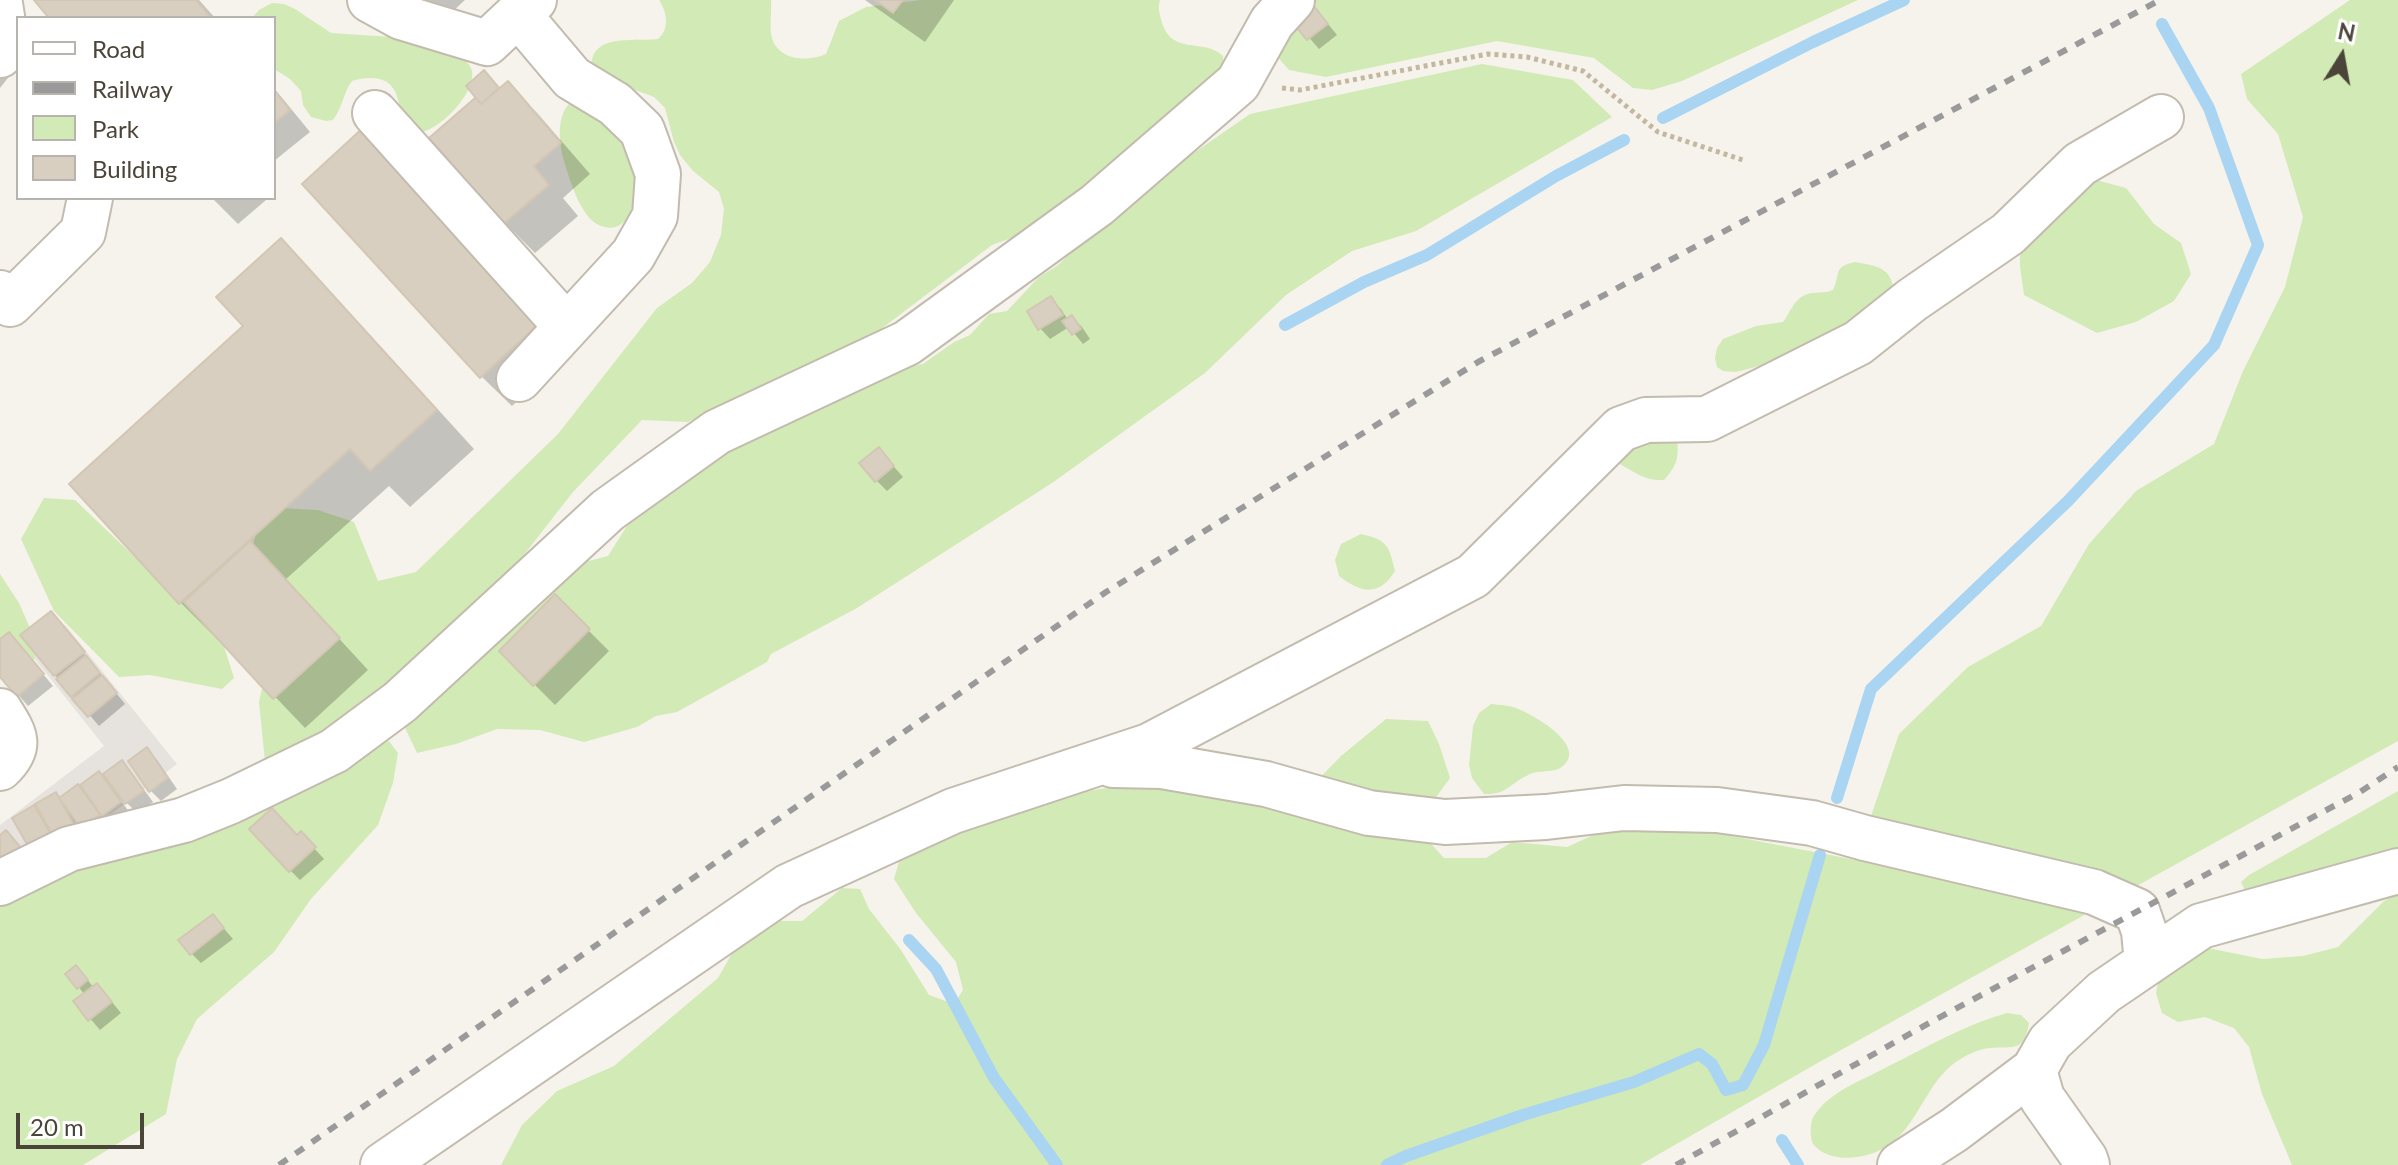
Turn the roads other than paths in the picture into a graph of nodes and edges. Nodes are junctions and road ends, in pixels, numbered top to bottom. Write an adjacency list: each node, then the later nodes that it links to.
1 (370, 0): 3 (lane)
2 (1292, 0): 14 (lane)
3 (526, 7): 8 (lane)
4 (375, 113): 8 (lane)
5 (2161, 117): 11 (lane)
6 (90, 200): 7 (lane)
7 (0, 293)
8 (567, 327): 9 (lane)
9 (519, 379)
10 (0, 711): 12 (lane)
11 (1094, 765): 15 (lane); 17 (lane)
12 (0, 768)
13 (2398, 871): 15 (lane)
14 (0, 883)
15 (2147, 963): 16 (lane)
16 (2034, 1070): 18 (lane); 19 (lane)
17 (383, 1165)
18 (1900, 1165)
19 (2087, 1165)

